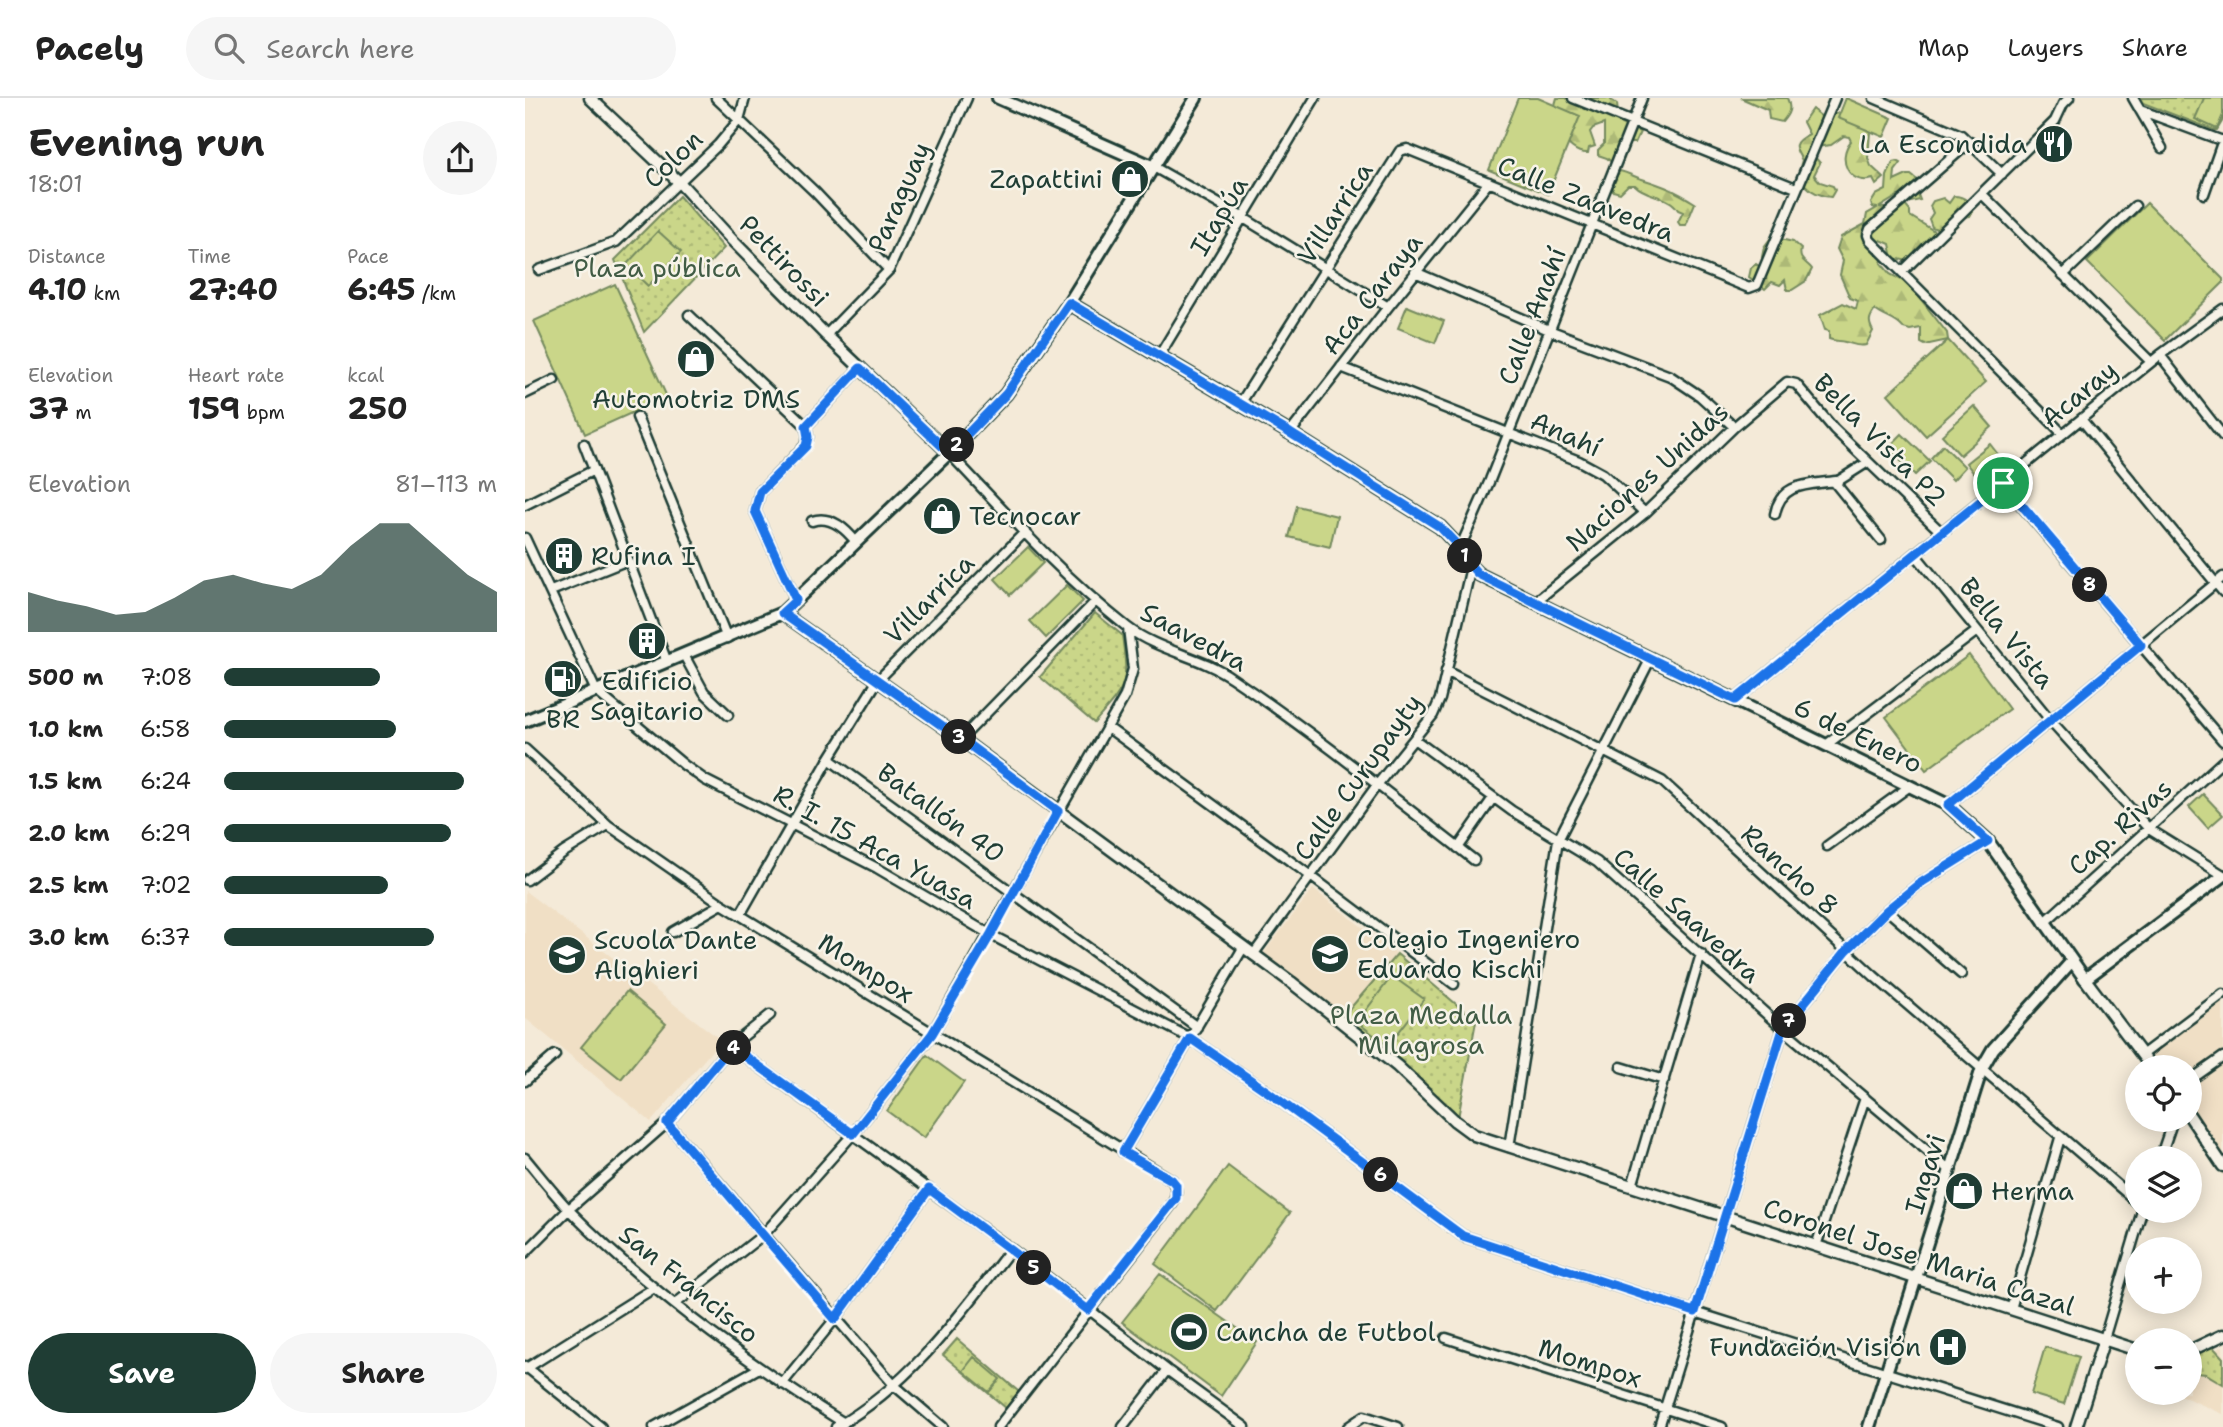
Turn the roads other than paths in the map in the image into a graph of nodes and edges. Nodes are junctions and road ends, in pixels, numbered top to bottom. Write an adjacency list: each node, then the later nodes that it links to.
1 (590, 98): 23 (street, Pettirossi)
2 (716, 98): 15 (street)
3 (745, 98): 15 (street, Colon)
4 (967, 98): 33 (street, Paraguay)
5 (998, 98): 21 (main road)
6 (1196, 98): 21 (main road)
7 (1315, 98): 29 (street, Itapúa)
8 (1573, 98): 16 (street)
9 (1642, 98): 16 (street, Calle Anahí)
10 (1835, 98): 25 (street)
11 (1874, 98): 18 (street)
12 (2069, 98): 22 (street)
13 (2133, 98): 14 (street)
14 (2140, 110): 17 (street); 19 (street)
15 (739, 120): 23 (street, Colon); 33 (street)
16 (1632, 123): 25 (street); 30 (street, Calle Anahí)
17 (2223, 140): 27 (street)
18 (1970, 142): 22 (street); 35 (street)
19 (2162, 148)
20 (1399, 151): 24 (street, Calle Zaavedra); 31 (street, Villarrica)
21 (1152, 166): 29 (street); 37 (main road)
22 (2002, 174): 26 (street)
23 (679, 182): 32 (street, Colon); 42 (street, Pettirossi)
24 (1489, 182): 30 (street, Calle Zaavedra); 34 (street, Aca Caraya)
25 (1796, 188): 30 (street, Calle Zaavedra)
26 (1982, 194): 35 (street); 36 (street)
27 (2204, 194)
28 (2135, 206): 36 (street)
29 (1243, 217): 31 (street); 44 (street, Itapúa)
30 (1590, 224): 41 (street, Calle Anahí)
31 (1324, 268): 38 (street); 51 (street, Villarrica)
32 (539, 270)
33 (889, 270): 42 (street, Paraguay)
34 (1415, 272): 38 (street, Aca Caraya); 41 (street)
35 (1902, 272): 59 (street)
36 (2063, 275): 45 (street)
37 (1069, 303): 44 (main road, 6 de Enero); 61 (main road)
38 (1388, 307): 46 (street, Aca Caraya)
39 (2223, 309): 43 (street, Acaray)
40 (689, 315): 54 (street)
41 (1549, 330): 55 (street); 56 (street, Calle Anahí)
42 (826, 335): 47 (street, Pettirossi)
43 (2159, 355): 45 (street, Acaray); 58 (street)
44 (1159, 356): 51 (main road, 6 de Enero)
45 (2151, 362): 53 (street, Acaray)
46 (1341, 367): 56 (street, Anahí); 57 (street, Aca Caraya)
47 (860, 368): 54 (street); 61 (street, Pettirossi)
48 (554, 380): 50 (street)
49 (1787, 382): 55 (street, Naciones Unidas); 62 (street, Bella Vista P2)
50 (525, 394)
51 (1240, 404): 57 (main road, 6 de Enero)
52 (637, 417): 89 (street)
53 (2081, 419): 59 (street, Acaray); 80 (street)
54 (806, 426): 83 (street)
55 (1734, 427): 67 (street, Naciones Unidas)
56 (1509, 432): 67 (street, Anahí); 75 (street, Calle Anahí)
57 (1290, 433): 75 (main road, 6 de Enero)
58 (2222, 433)
59 (2063, 434): 65 (street, Acaray)
60 (584, 444): 63 (street)
61 (949, 453): 70 (street, Saavedra); 74 (main road)
62 (1868, 462): 64 (street); 71 (street, Bella Vista P2)
63 (594, 470): 66 (street); 77 (street)
64 (1836, 481): 68 (street); 73 (street)
65 (2003, 483): 71 (street, Acaray); 90 (street)
66 (525, 505)
67 (1645, 513): 85 (street, Naciones Unidas)
68 (1775, 514)
69 (812, 521): 74 (street)
70 (1025, 532): 84 (street, Saavedra); 95 (street, Villarrica)
71 (1941, 532): 76 (street, Acaray)
72 (525, 538): 81 (street, R. I. 15 Aca Yuasa)
73 (1881, 540)
74 (856, 542): 83 (main road)
75 (1460, 548): 78 (main road, 6 de Enero)
76 (1915, 554): 88 (street, Bella Vista); 97 (street, Acaray)
77 (628, 560): 81 (street); 93 (street)
78 (1471, 566): 85 (main road, 6 de Enero); 94 (street, Calle Curupayty)
79 (2223, 577): 80 (street)
80 (2215, 584): 82 (street); 90 (street)
81 (551, 591): 96 (street, R. I. 15 Aca Yuasa)
82 (2223, 592)
83 (796, 600): 86 (main road)
84 (1096, 601): 87 (street, Saavedra); 102 (street)
85 (1535, 602): 92 (main road, 6 de Enero)
86 (782, 613): 89 (main road); 95 (street, Coronel Jose Maria Cazal)
87 (1128, 628): 101 (street); 110 (street, Saavedra)
88 (1977, 631): 100 (street, Bella Vista); 105 (street)
89 (727, 638): 91 (main road)
90 (2141, 645): 100 (street); 104 (street)
91 (684, 655): 93 (main road); 98 (street)
92 (1651, 658): 97 (main road, 6 de Enero); 107 (street)
93 (667, 662): 96 (main road)
94 (1446, 671): 103 (street, Calle Curupayty); 107 (street, Rancho 8)
95 (878, 680): 102 (street, Coronel Jose Maria Cazal); 108 (street, Villarrica)
96 (596, 691): 99 (main road); 115 (street, R. I. 15 Aca Yuasa)
97 (1735, 700): 105 (main road, 6 de Enero)
98 (728, 715)
99 (525, 721)
100 (2052, 721): 113 (street); 117 (street, Bella Vista)
101 (1107, 727): 114 (street); 124 (street)
102 (961, 739): 114 (street, Coronel Jose Maria Cazal)
103 (1413, 739): 110 (street, Calle Curupayty); 112 (street, Calle Saavedra)
104 (2223, 741)
105 (1826, 744): 111 (main road, 6 de Enero)
106 (525, 749): 116 (street, Mompox)
107 (1605, 753): 118 (street); 134 (street, Rancho 8)
108 (828, 759): 115 (street, Villarrica); 126 (street, Batallón 40)
109 (2223, 761): 117 (street, Cap. Rivas)
110 (1377, 785): 121 (street, Saavedra); 124 (street, Calle Curupayty)
111 (1910, 786): 113 (main road, 6 de Enero); 120 (street)
112 (1493, 798): 118 (street, Calle Saavedra); 121 (street)
113 (1948, 805): 119 (main road, 6 de Enero)
114 (1058, 811): 126 (street); 133 (street, Coronel Jose Maria Cazal)
115 (792, 823): 129 (street, Villarrica); 132 (street, R. I. 15 Aca Yuasa)
116 (608, 825): 125 (street); 127 (street, Mompox)
117 (2149, 829): 123 (street, Bella Vista); 130 (street, Cap. Rivas)
118 (1558, 840): 135 (street, Calle Saavedra); 161 (street)
119 (1988, 841): 128 (street); 130 (main road, 6 de Enero)
120 (1827, 846)
121 (1458, 848): 122 (street, Saavedra)
122 (1473, 860)
123 (2223, 876): 139 (main road)
124 (1312, 877): 136 (street, Calle Curupayty); 140 (street)
125 (527, 880)
126 (1013, 891): 132 (street); 143 (street, Batallón 40)
127 (722, 904): 129 (street, Mompox); 131 (street)
128 (1887, 910): 134 (street); 138 (street)
129 (740, 915): 145 (street, Mompox)
130 (2044, 923): 137 (main road, 6 de Enero)
131 (673, 932)
132 (991, 934): 145 (street); 146 (street, R. I. 15 Aca Yuasa)
133 (1243, 948): 136 (street, Coronel Jose Maria Cazal); 143 (street)
134 (1847, 950): 144 (street); 152 (street, Rancho 8)
135 (1701, 954): 144 (street, Calle Saavedra); 154 (street)
136 (1254, 956): 161 (street, Coronel Jose Maria Cazal)
137 (2072, 961): 139 (main road, 6 de Enero); 152 (main road, Ingavi)
138 (1961, 974)
139 (2085, 979): 149 (street, 6 de Enero)
140 (1454, 984)
141 (2223, 994): 149 (street)
142 (770, 1015): 147 (street)
143 (1197, 1027): 146 (street)
144 (1783, 1029): 156 (street, Calle Saavedra); 170 (street)
145 (932, 1034): 159 (street); 162 (street, Mompox)
146 (1190, 1038): 162 (street); 181 (street, R. I. 15 Aca Yuasa)
147 (731, 1046): 157 (street); 159 (street)
148 (555, 1055): 155 (street)
149 (2142, 1055)
150 (2223, 1057): 153 (street)
151 (1621, 1067): 154 (street)
152 (1982, 1068): 160 (street, Rancho 8); 165 (main road, Ingavi)
153 (2202, 1072)
154 (1664, 1080): 166 (street)
155 (525, 1081)
156 (1865, 1098): 165 (street, Calle Saavedra); 173 (street)
157 (667, 1123): 169 (street); 172 (street)
158 (2200, 1132): 164 (street)
159 (853, 1134): 167 (street); 172 (street)
160 (2060, 1138): 168 (street, Rancho 8); 179 (street)
161 (1509, 1147): 166 (street, Coronel Jose Maria Cazal)
162 (1123, 1152): 180 (street, Mompox)
163 (525, 1158): 169 (street, San Francisco)
164 (2223, 1166)
165 (1950, 1170): 176 (main road, Ingavi)
166 (1632, 1186): 170 (street, Coronel Jose Maria Cazal)
167 (929, 1189): 174 (street); 182 (street)
168 (2125, 1192)
169 (569, 1209): 175 (street); 177 (street, San Francisco)
170 (1725, 1217): 173 (street, Coronel Jose Maria Cazal); 181 (street)
171 (2139, 1223): 185 (street)
172 (764, 1234): 178 (street); 182 (street)
173 (1816, 1246): 176 (street, Coronel Jose Maria Cazal)
174 (1011, 1250): 180 (street); 193 (street)
175 (525, 1253)
176 (1916, 1278): 179 (street, Coronel Jose Maria Cazal); 191 (main road, Ingavi)
177 (654, 1287): 178 (street, San Francisco); 188 (street)
178 (675, 1304): 189 (street, San Francisco)
179 (2011, 1309): 185 (street, Coronel Jose Maria Cazal)
180 (1088, 1310): 190 (street); 200 (street)
181 (1695, 1312): 191 (street, R. I. 15 Aca Yuasa); 194 (street)
182 (835, 1319): 192 (street); 193 (street)
183 (2223, 1335): 186 (street)
184 (1446, 1338): 194 (street, Mompox)
185 (2104, 1339): 187 (street, Coronel Jose Maria Cazal); 209 (street)
186 (2202, 1345)
187 (2125, 1346)
188 (526, 1367): 197 (street)
189 (759, 1368): 192 (street, San Francisco); 195 (street)
190 (1167, 1370): 201 (street); 202 (street)
191 (1887, 1372): 207 (main road, Ingavi); 208 (street, R. I. 15 Aca Yuasa)
192 (782, 1384): 196 (street, San Francisco)
193 (894, 1385): 196 (street); 199 (street)
194 (1665, 1409): 205 (street); 206 (street, Mompox)
195 (666, 1424): 198 (street)
196 (840, 1425)
197 (601, 1427)
198 (654, 1427)
199 (943, 1427)
200 (998, 1427)
201 (1123, 1427)
202 (1245, 1427)
203 (1348, 1427): 204 (street)
204 (1398, 1427)
205 (1659, 1427)
206 (1723, 1427)
207 (1869, 1427)
208 (2058, 1427)
209 (2076, 1427)

